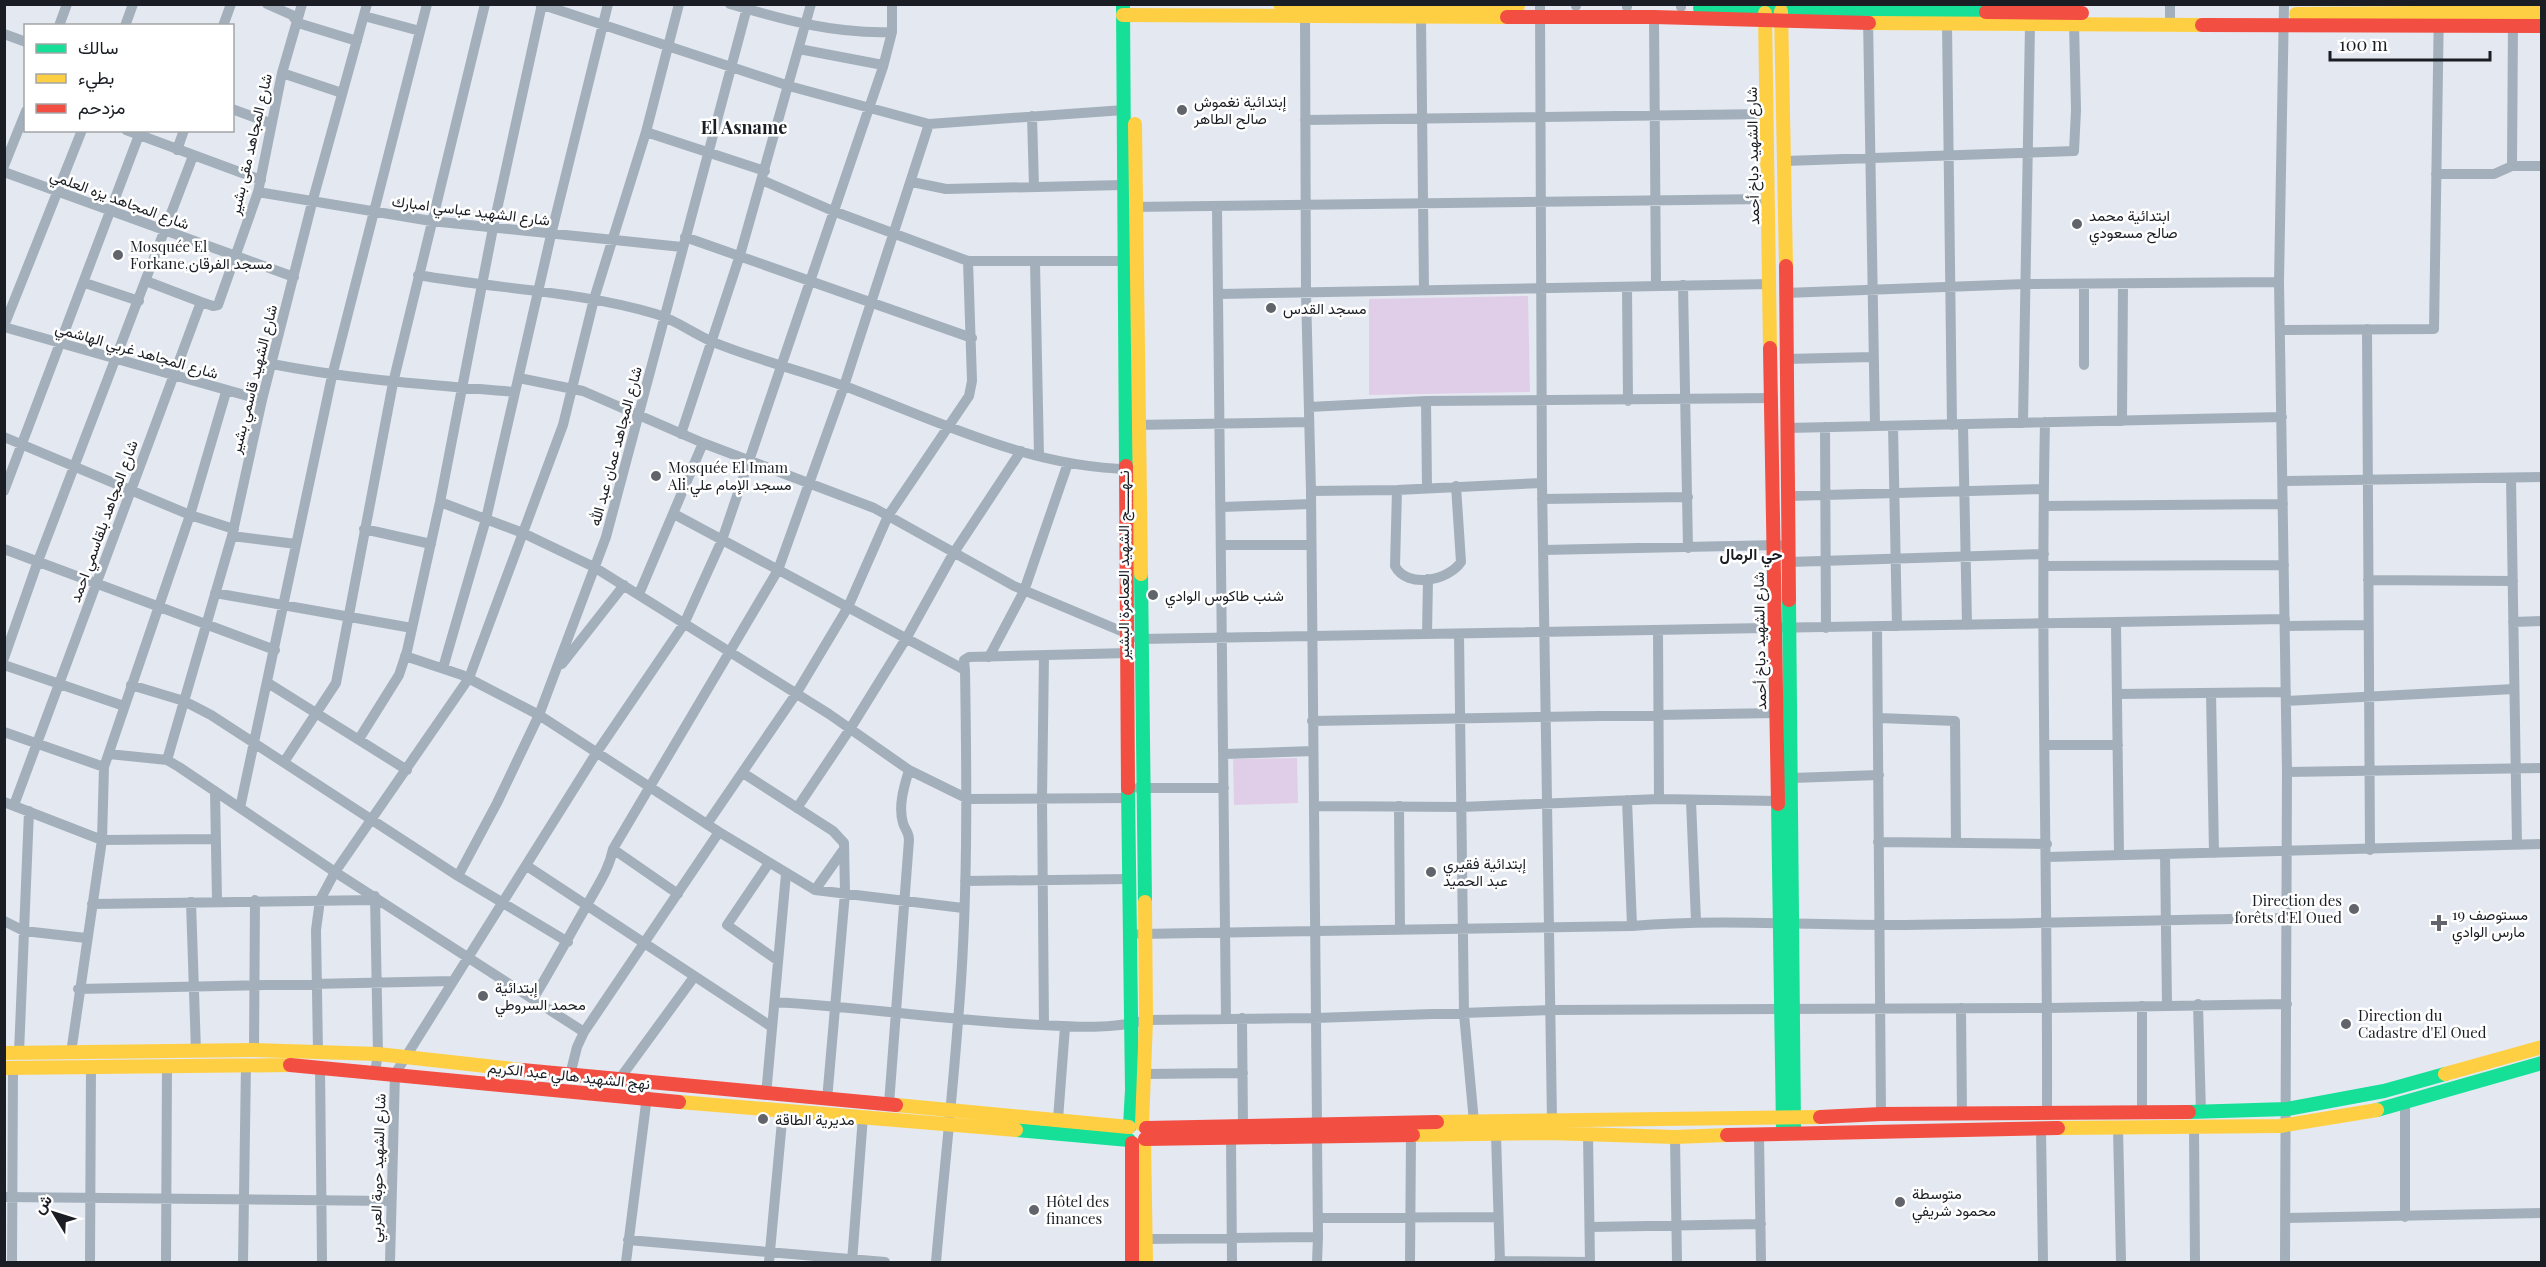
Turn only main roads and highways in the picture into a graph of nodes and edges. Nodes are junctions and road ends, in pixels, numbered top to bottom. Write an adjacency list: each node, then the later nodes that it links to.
1 (1280, 4): 8 (main road)
2 (1440, 5): 8 (main road); 9 (main road)
3 (1576, 5): 4 (main road); 9 (main road)
4 (1627, 6): 5 (main road)
5 (1681, 6): 12 (main road)
6 (1831, 7): 13 (main road); 20 (main road)
7 (1900, 8): 20 (main road); 21 (main road)
8 (1305, 9): 9 (main road); 11 (main road)
9 (1540, 9): 12 (main road)
10 (2386, 9): 17 (main road); 18 (main road)
11 (1128, 10): 23 (main road, نــهـــــج الشهيد العمامرة البشير); 23 (main road, نــهـــــج الشهيد العمامرة البشير)
12 (1765, 12): 13 (main road); 27 (main road, شارع الشهيد دباخ أحمد)
13 (1781, 12): 20 (main road); 27 (main road, شارع الشهيد دباخ أحمد)
14 (2541, 12): 19 (main road)
15 (2069, 13): 16 (main road); 21 (main road); 21 (main road)
16 (2170, 14): 17 (main road)
17 (2284, 14): 18 (main road)
18 (2438, 14): 19 (main road)
19 (2513, 15): 22 (main road)
20 (1868, 16): 21 (main road)
21 (2020, 16)
22 (2541, 26)
23 (1130, 207): 24 (main road, نــهـــــج الشهيد العمامرة البشير); 24 (main road, نــهـــــج الشهيد العمامرة البشير)
24 (1132, 425): 25 (main road, نــهـــــج الشهيد العمامرة البشير)
25 (1134, 636): 26 (main road, نــهـــــج الشهيد العمامرة البشير); 26 (main road, نــهـــــج الشهيد العمامرة البشير)
26 (1134, 791): 28 (main road, نــهـــــج الشهيد العمامرة البشير); 28 (main road)
27 (1786, 924): 36 (main road, شارع الشهيد دباخ أحمد)
28 (1137, 934): 39 (main road); 39 (main road, نــهـــــج الشهيد العمامرة البشير)
29 (2541, 1047): 36 (main road)
30 (4, 1053): 32 (main road)
31 (319, 1059): 32 (main road, نهج الشهيد هالي عبد الكريم); 32 (main road); 35 (main road, نهج الشهيد هالي عبد الكريم); 35 (main road)
32 (175, 1061): 34 (main road, نهج الشهيد هالي عبد الكريم)
33 (2541, 1063): 38 (main road)
34 (9, 1068)
35 (949, 1117): 39 (main road, نهج الشهيد هالي عبد الكريم); 39 (main road)
36 (1788, 1119): 37 (main road); 38 (main road, شارع الشهيد دباخ أحمد)
37 (1317, 1131): 38 (main road); 39 (main road); 39 (main road)
38 (1789, 1133)
39 (1137, 1134): 40 (main road); 41 (main road)
40 (1132, 1263)
41 (1146, 1263)

